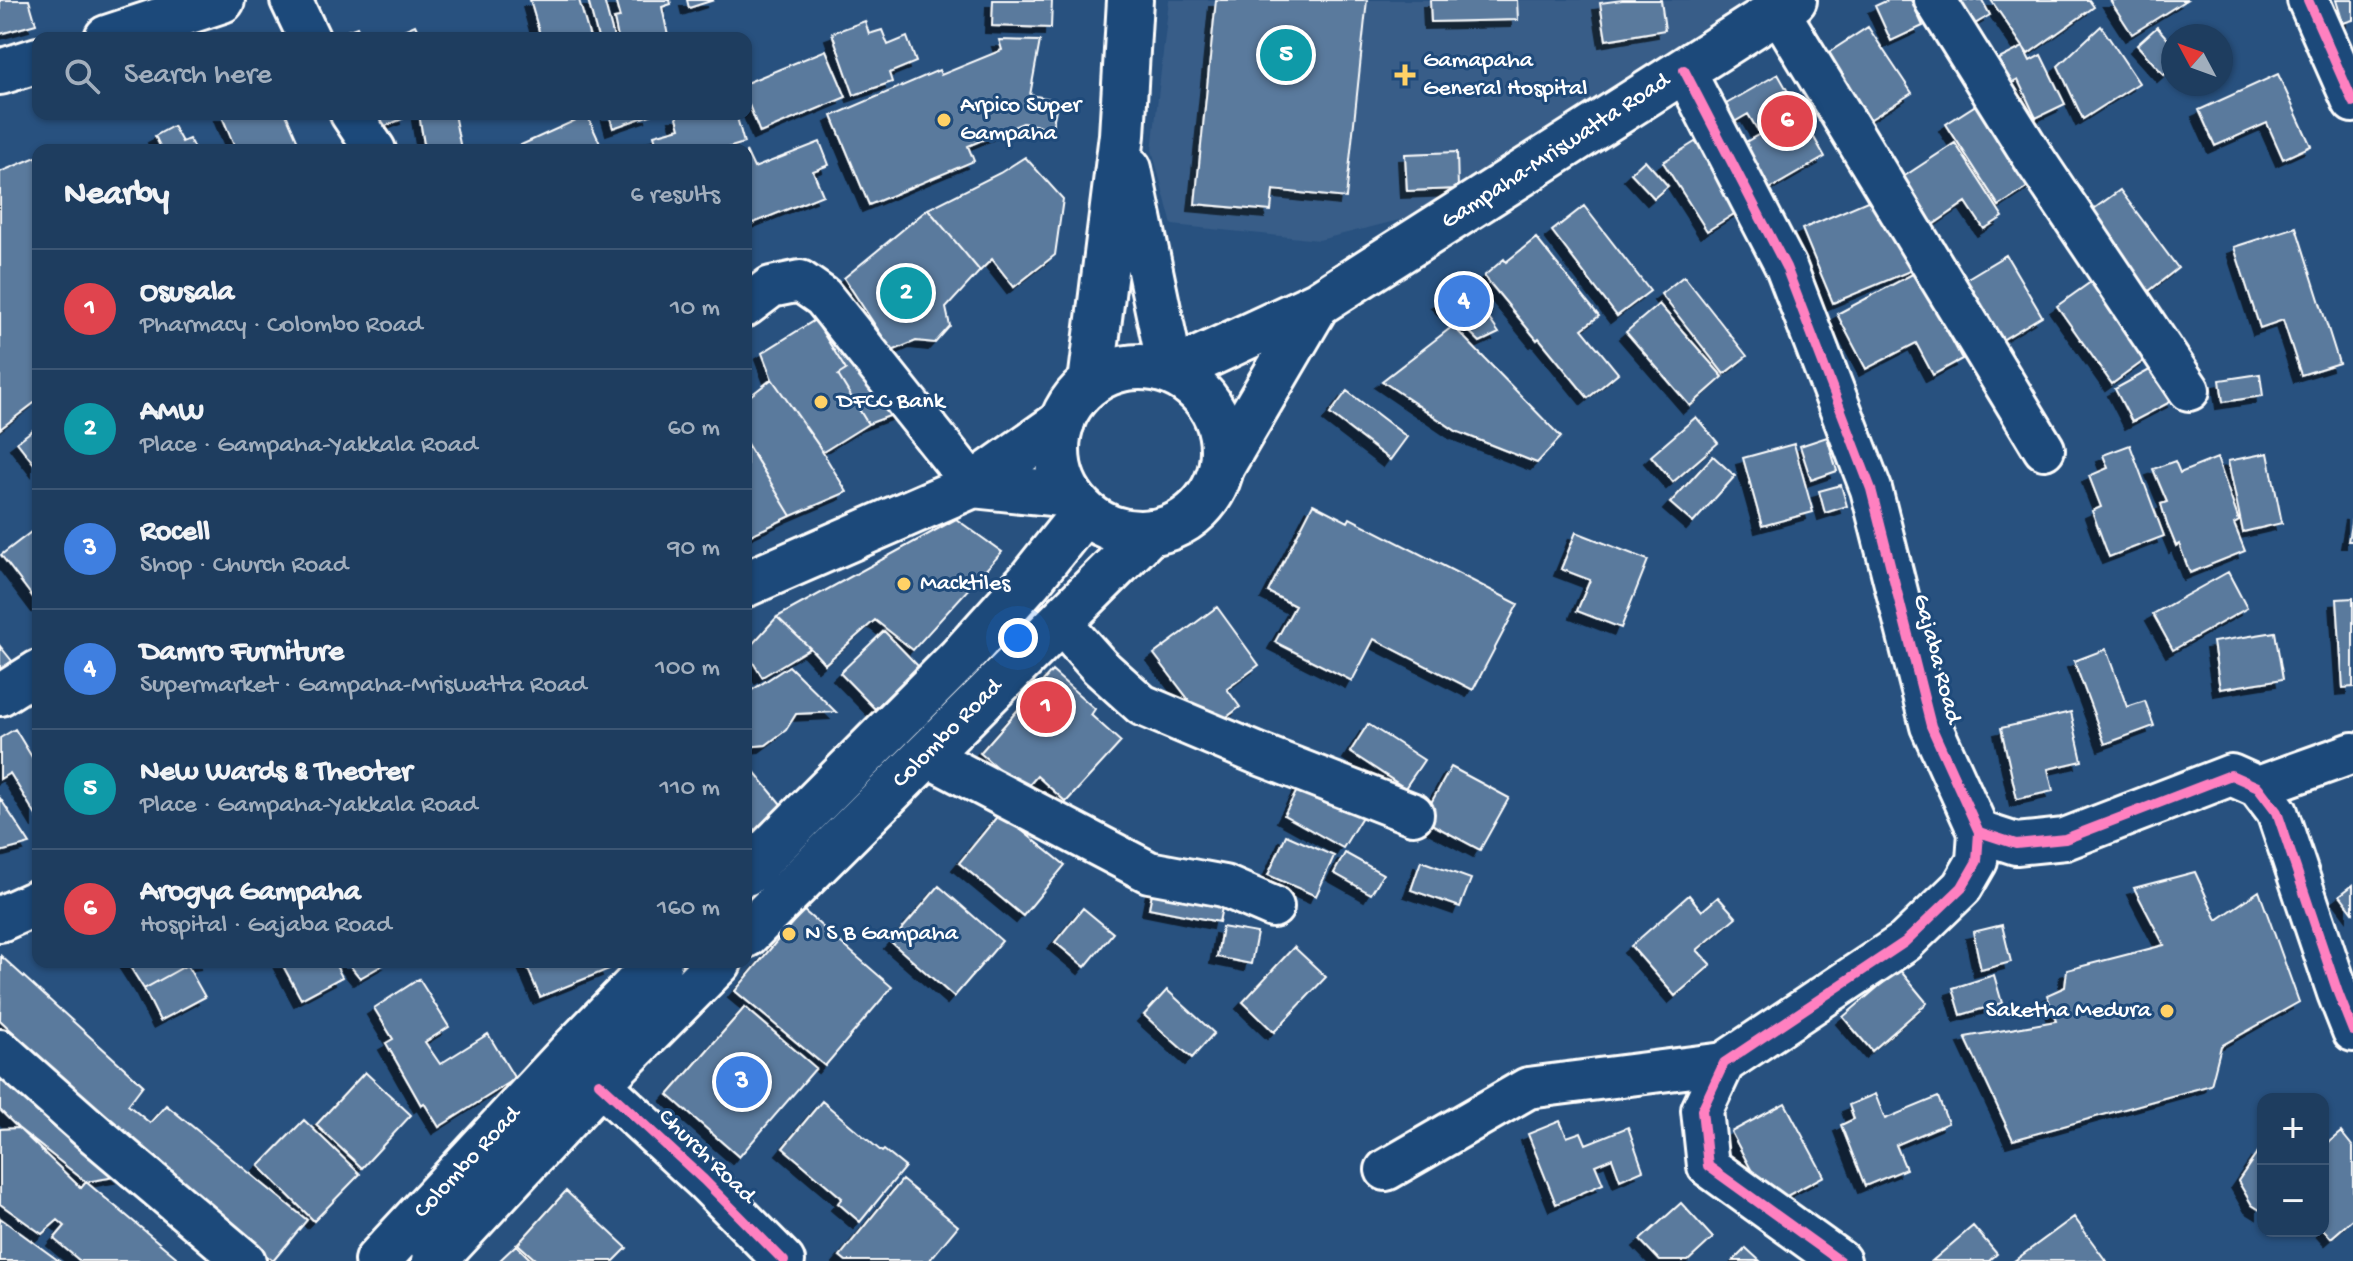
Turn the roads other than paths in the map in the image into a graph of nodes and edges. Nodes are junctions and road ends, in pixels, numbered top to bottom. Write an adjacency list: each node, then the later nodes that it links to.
1 (222, 0): 7 (main road)
2 (291, 0): 8 (street)
3 (1130, 0): 14 (main road)
4 (1935, 0): 20 (street)
5 (2308, 0): 12 (street)
6 (1786, 5): 10 (main road, Gampaha-Mriswatta Road); 22 (street)
7 (125, 32)
8 (306, 32)
9 (32, 62): 11 (main road)
10 (1684, 70): 17 (main road, Gampaha-Mriswatta Road); 35 (street, Gajaba Road)
11 (0, 72)
12 (2353, 102)
13 (355, 120): 15 (street)
14 (1122, 135): 18 (main road); 19 (main road)
15 (371, 144)
16 (752, 301): 24 (street)
17 (1317, 304): 18 (main road, Gampaha-Mriswatta Road); 23 (main road, Gampaha-Mriswatta Road)
18 (1171, 372): 19 (main road); 23 (main road)
19 (1091, 383): 21 (main road)
20 (2189, 390)
21 (1062, 422): 24 (main road); 25 (main road)
22 (2044, 449)
23 (1222, 466): 26 (main road)
24 (973, 485): 25 (main road); 27 (main road)
25 (1077, 504): 26 (main road); 36 (main road, Colombo Road)
26 (1150, 532): 28 (main road, Colombo Road)
27 (752, 577)
28 (1059, 621): 32 (main road, Colombo Road); 34 (street)
29 (32, 675): 30 (street)
30 (0, 695)
31 (2353, 753): 33 (street)
32 (927, 756): 38 (street); 40 (main road, Colombo Road)
33 (2258, 787): 35 (street); 43 (street)
34 (1413, 814)
35 (1979, 832): 45 (street)
36 (752, 867)
37 (32, 905): 39 (main road)
38 (1273, 907)
39 (0, 919)
40 (752, 929)
41 (655, 968): 46 (main road, Colombo Road)
42 (711, 968): 46 (main road, Colombo Road)
43 (2353, 1031)
44 (0, 1050): 49 (street)
45 (1724, 1063): 47 (street); 52 (street)
46 (584, 1068): 48 (main road, Colombo Road); 50 (main road, Colombo Road); 51 (street, Church Road)
47 (1386, 1170)
48 (438, 1260)
49 (245, 1261)
50 (377, 1261)
51 (784, 1261)
52 (1840, 1261)

